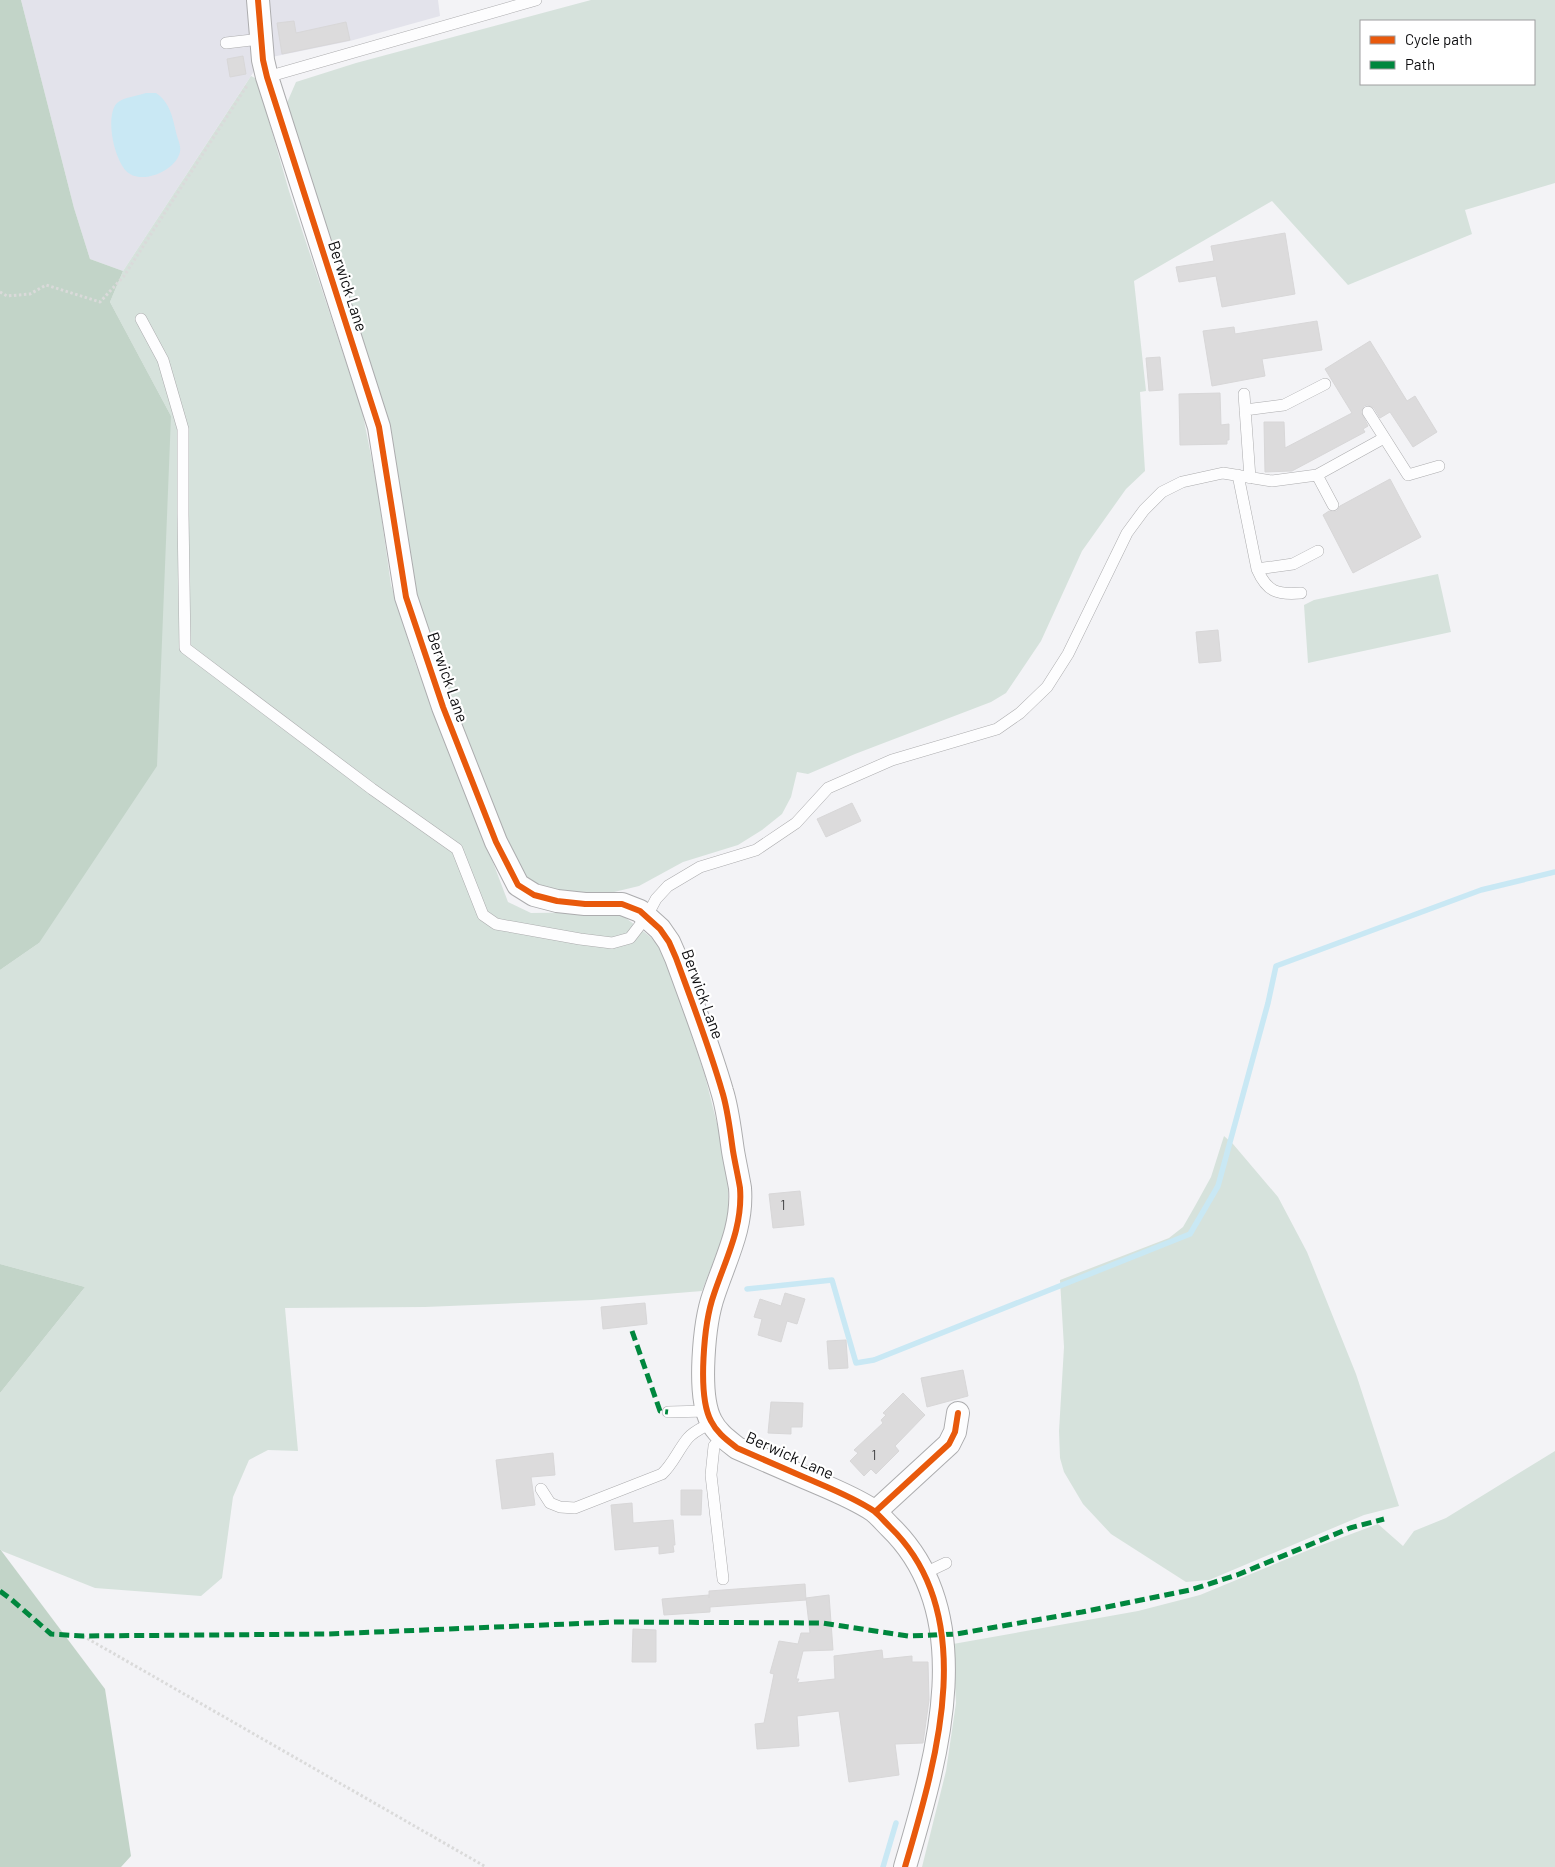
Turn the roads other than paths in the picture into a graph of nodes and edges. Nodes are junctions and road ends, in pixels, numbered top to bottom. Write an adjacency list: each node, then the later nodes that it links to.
1 (258, 0): 5 (street, Berwick Lane)
2 (536, 0): 3 (lane)
3 (506, 4): 5 (lane)
4 (226, 43): 5 (lane)
5 (264, 59): 19 (street, Berwick Lane)
6 (141, 319): 19 (lane)
7 (1325, 384): 9 (lane)
8 (1244, 394): 9 (lane)
9 (1245, 410): 14 (lane)
10 (1368, 412): 11 (lane)
11 (1384, 438): 12 (lane); 13 (lane)
12 (1439, 466)
13 (1317, 475): 14 (lane); 15 (lane)
14 (1244, 477): 17 (lane); 19 (lane)
15 (1333, 505)
16 (1318, 551): 17 (lane)
17 (1257, 569): 18 (lane)
18 (1301, 593)
19 (647, 916): 22 (street, Berwick Lane)
20 (668, 1412): 22 (lane)
21 (958, 1413): 24 (street)
22 (714, 1424): 23 (lane); 24 (street, Berwick Lane); 27 (lane)
23 (541, 1489)
24 (875, 1512): 26 (street, Berwick Lane)
25 (946, 1563): 26 (lane)
26 (925, 1573): 28 (street, Berwick Lane)
27 (723, 1579)
28 (905, 1867)

